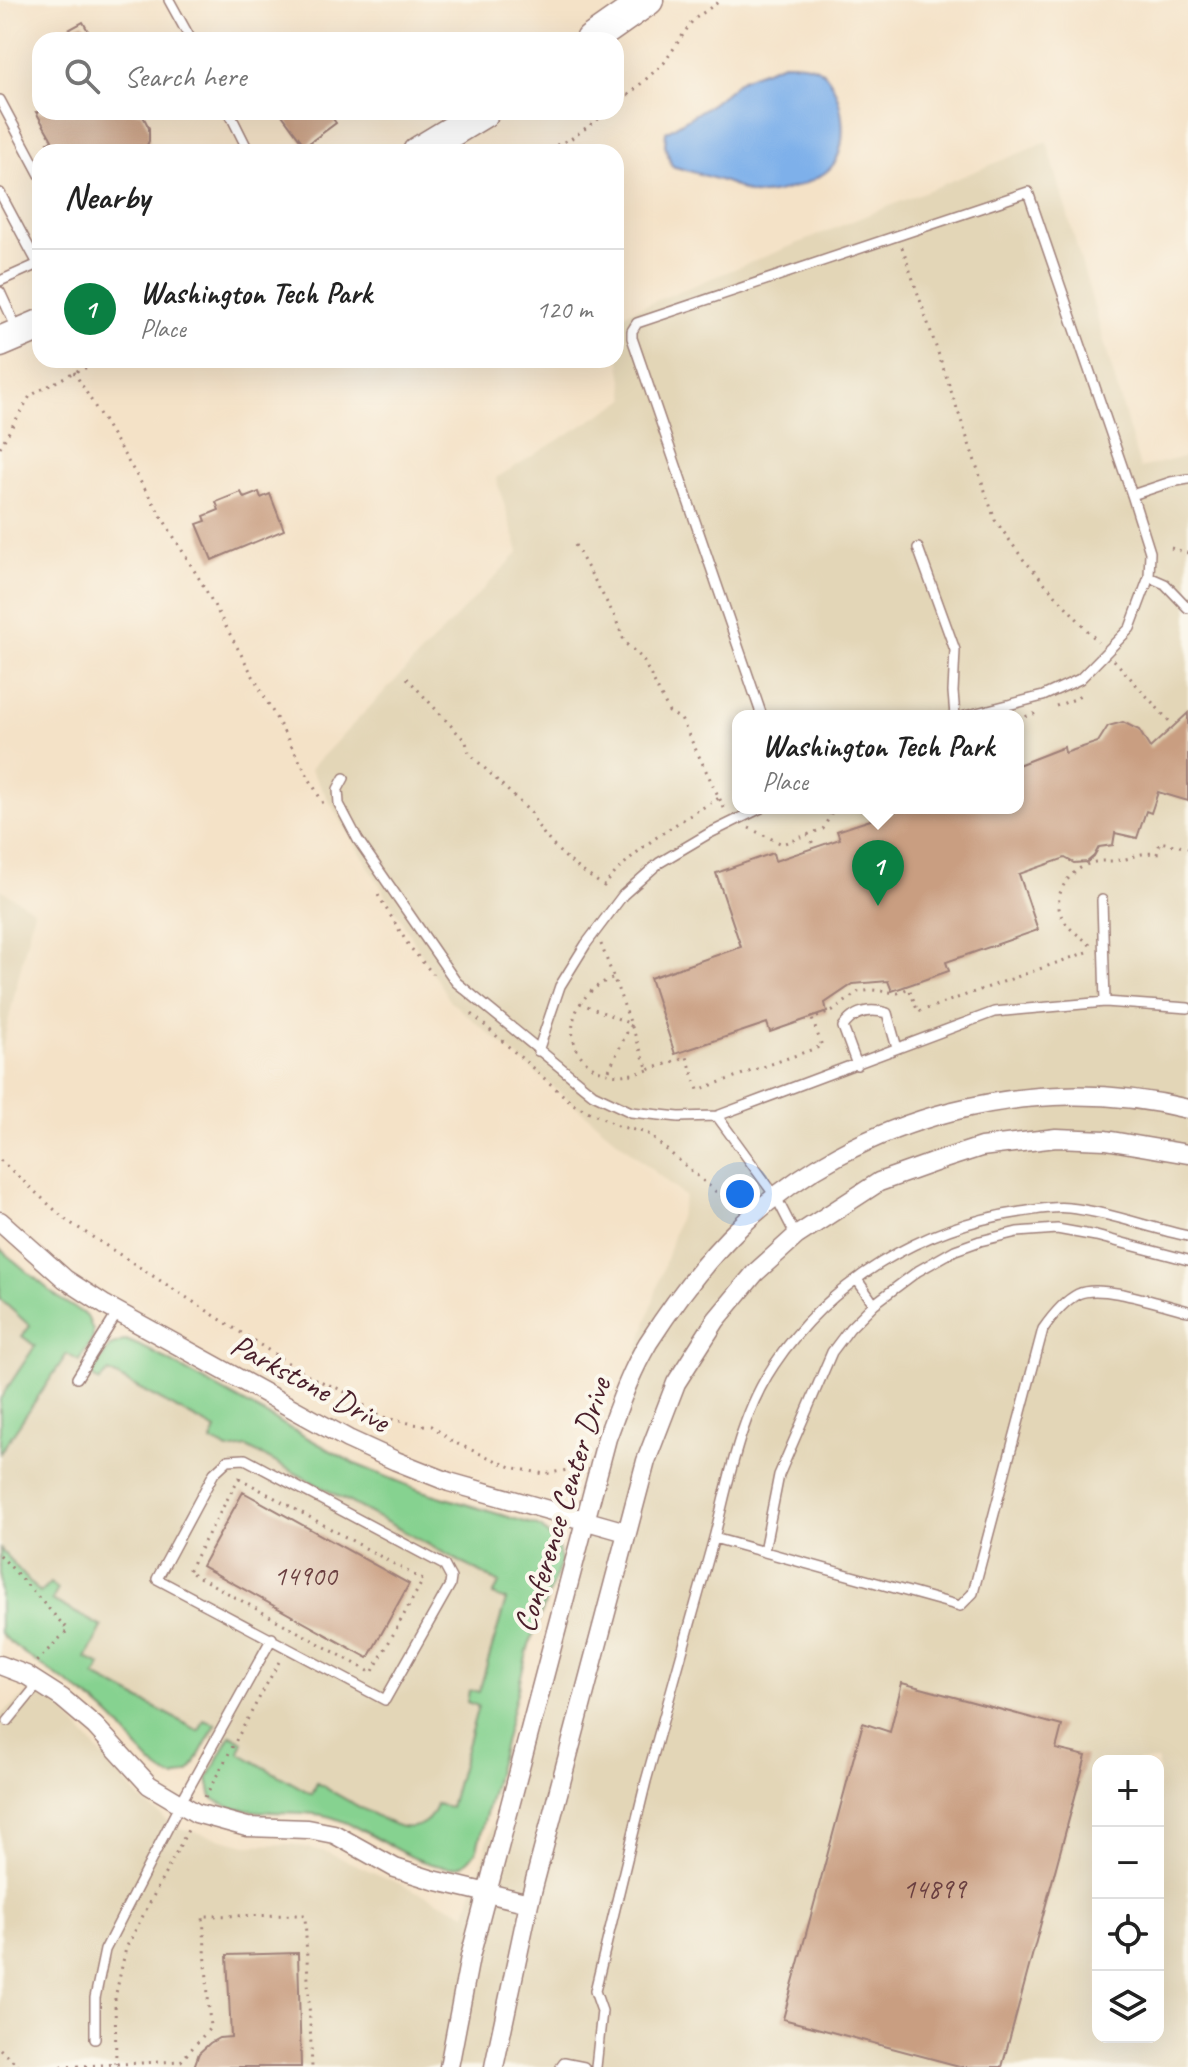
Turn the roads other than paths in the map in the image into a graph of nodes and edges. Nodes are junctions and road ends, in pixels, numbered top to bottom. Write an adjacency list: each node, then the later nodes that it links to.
1 (169, 0): 3 (lane)
2 (648, 0): 4 (main road)
3 (187, 32)
4 (602, 32)
5 (0, 100): 10 (lane)
6 (233, 120): 8 (lane)
7 (471, 120): 9 (main road)
8 (245, 144)
9 (431, 144)
10 (32, 160)
11 (0, 193): 12 (lane)
12 (32, 251)
13 (32, 267): 14 (lane)
14 (0, 281)
15 (0, 292): 16 (lane)
16 (20, 334)
17 (1188, 479): 18 (lane)
18 (1132, 495): 20 (lane); 22 (lane)
19 (918, 548): 23 (lane)
20 (1149, 577): 21 (lane); 24 (lane)
21 (1188, 608)
22 (760, 710)
23 (954, 710)
24 (988, 710)
25 (344, 778): 31 (lane)
26 (747, 814): 31 (lane)
27 (1102, 900): 28 (lane)
28 (1105, 1002): 29 (lane); 30 (lane)
29 (1188, 1008)
30 (897, 1048): 32 (lane); 32 (lane)
31 (538, 1051): 34 (lane)
32 (857, 1065): 34 (lane)
33 (1188, 1109): 36 (street, Conference Center Drive)
34 (717, 1116): 36 (lane)
35 (1188, 1154): 38 (street)
36 (776, 1197): 38 (lane); 46 (street, Conference Center Drive)
37 (0, 1221): 44 (street, Parkstone Drive)
38 (796, 1236): 47 (street)
39 (1188, 1236): 41 (lane)
40 (1188, 1260): 42 (lane)
41 (858, 1281): 42 (lane); 48 (lane)
42 (874, 1304): 49 (lane)
43 (1188, 1311): 49 (lane)
44 (118, 1312): 45 (lane); 46 (street, Parkstone Drive)
45 (77, 1378)
46 (585, 1520): 47 (street, Parkstone Drive); 55 (street, Conference Center Drive)
47 (626, 1532): 56 (street)
48 (714, 1538): 49 (lane); 62 (lane)
49 (764, 1551)
50 (272, 1638): 50 (lane); 54 (lane)
51 (0, 1665): 52 (street)
52 (39, 1683): 53 (lane); 54 (street)
53 (8, 1721)
54 (188, 1809): 55 (street); 57 (lane)
55 (487, 1893): 56 (street); 58 (street, Conference Center Drive)
56 (529, 1903): 59 (street)
57 (95, 2039)
58 (449, 2067)
59 (494, 2067)
60 (561, 2067): 61 (lane)
61 (584, 2067)
62 (596, 2067)

